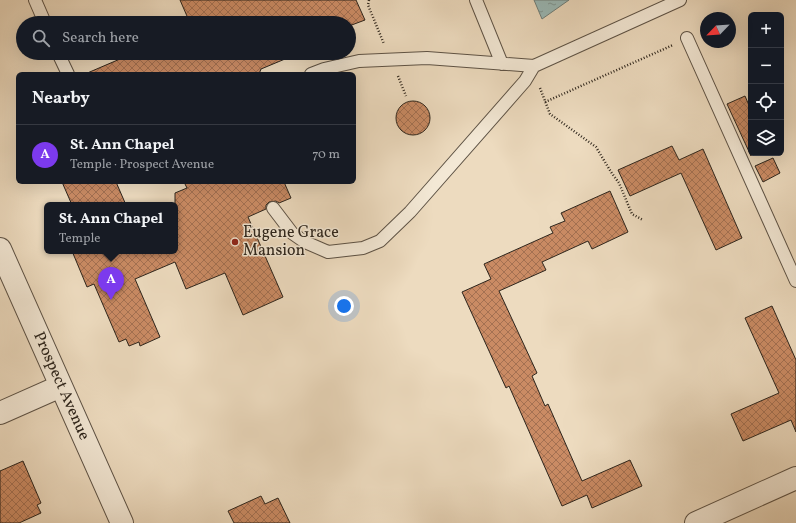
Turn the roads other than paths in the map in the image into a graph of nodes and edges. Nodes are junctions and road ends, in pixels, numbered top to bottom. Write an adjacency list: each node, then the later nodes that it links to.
1 (35, 0): 4 (lane)
2 (476, 0): 7 (lane)
3 (680, 0): 8 (lane)
4 (42, 16)
5 (687, 38): 13 (lane)
6 (61, 60): 9 (lane)
7 (502, 64): 8 (lane); 10 (lane)
8 (534, 66): 11 (lane)
9 (67, 72)
10 (316, 72)
11 (273, 208)
12 (0, 249): 14 (street, Prospect Avenue)
13 (796, 281)
14 (61, 386): 15 (street); 18 (street, Prospect Avenue)
15 (0, 413)
16 (796, 478): 17 (street)
17 (705, 521)
18 (122, 523)

